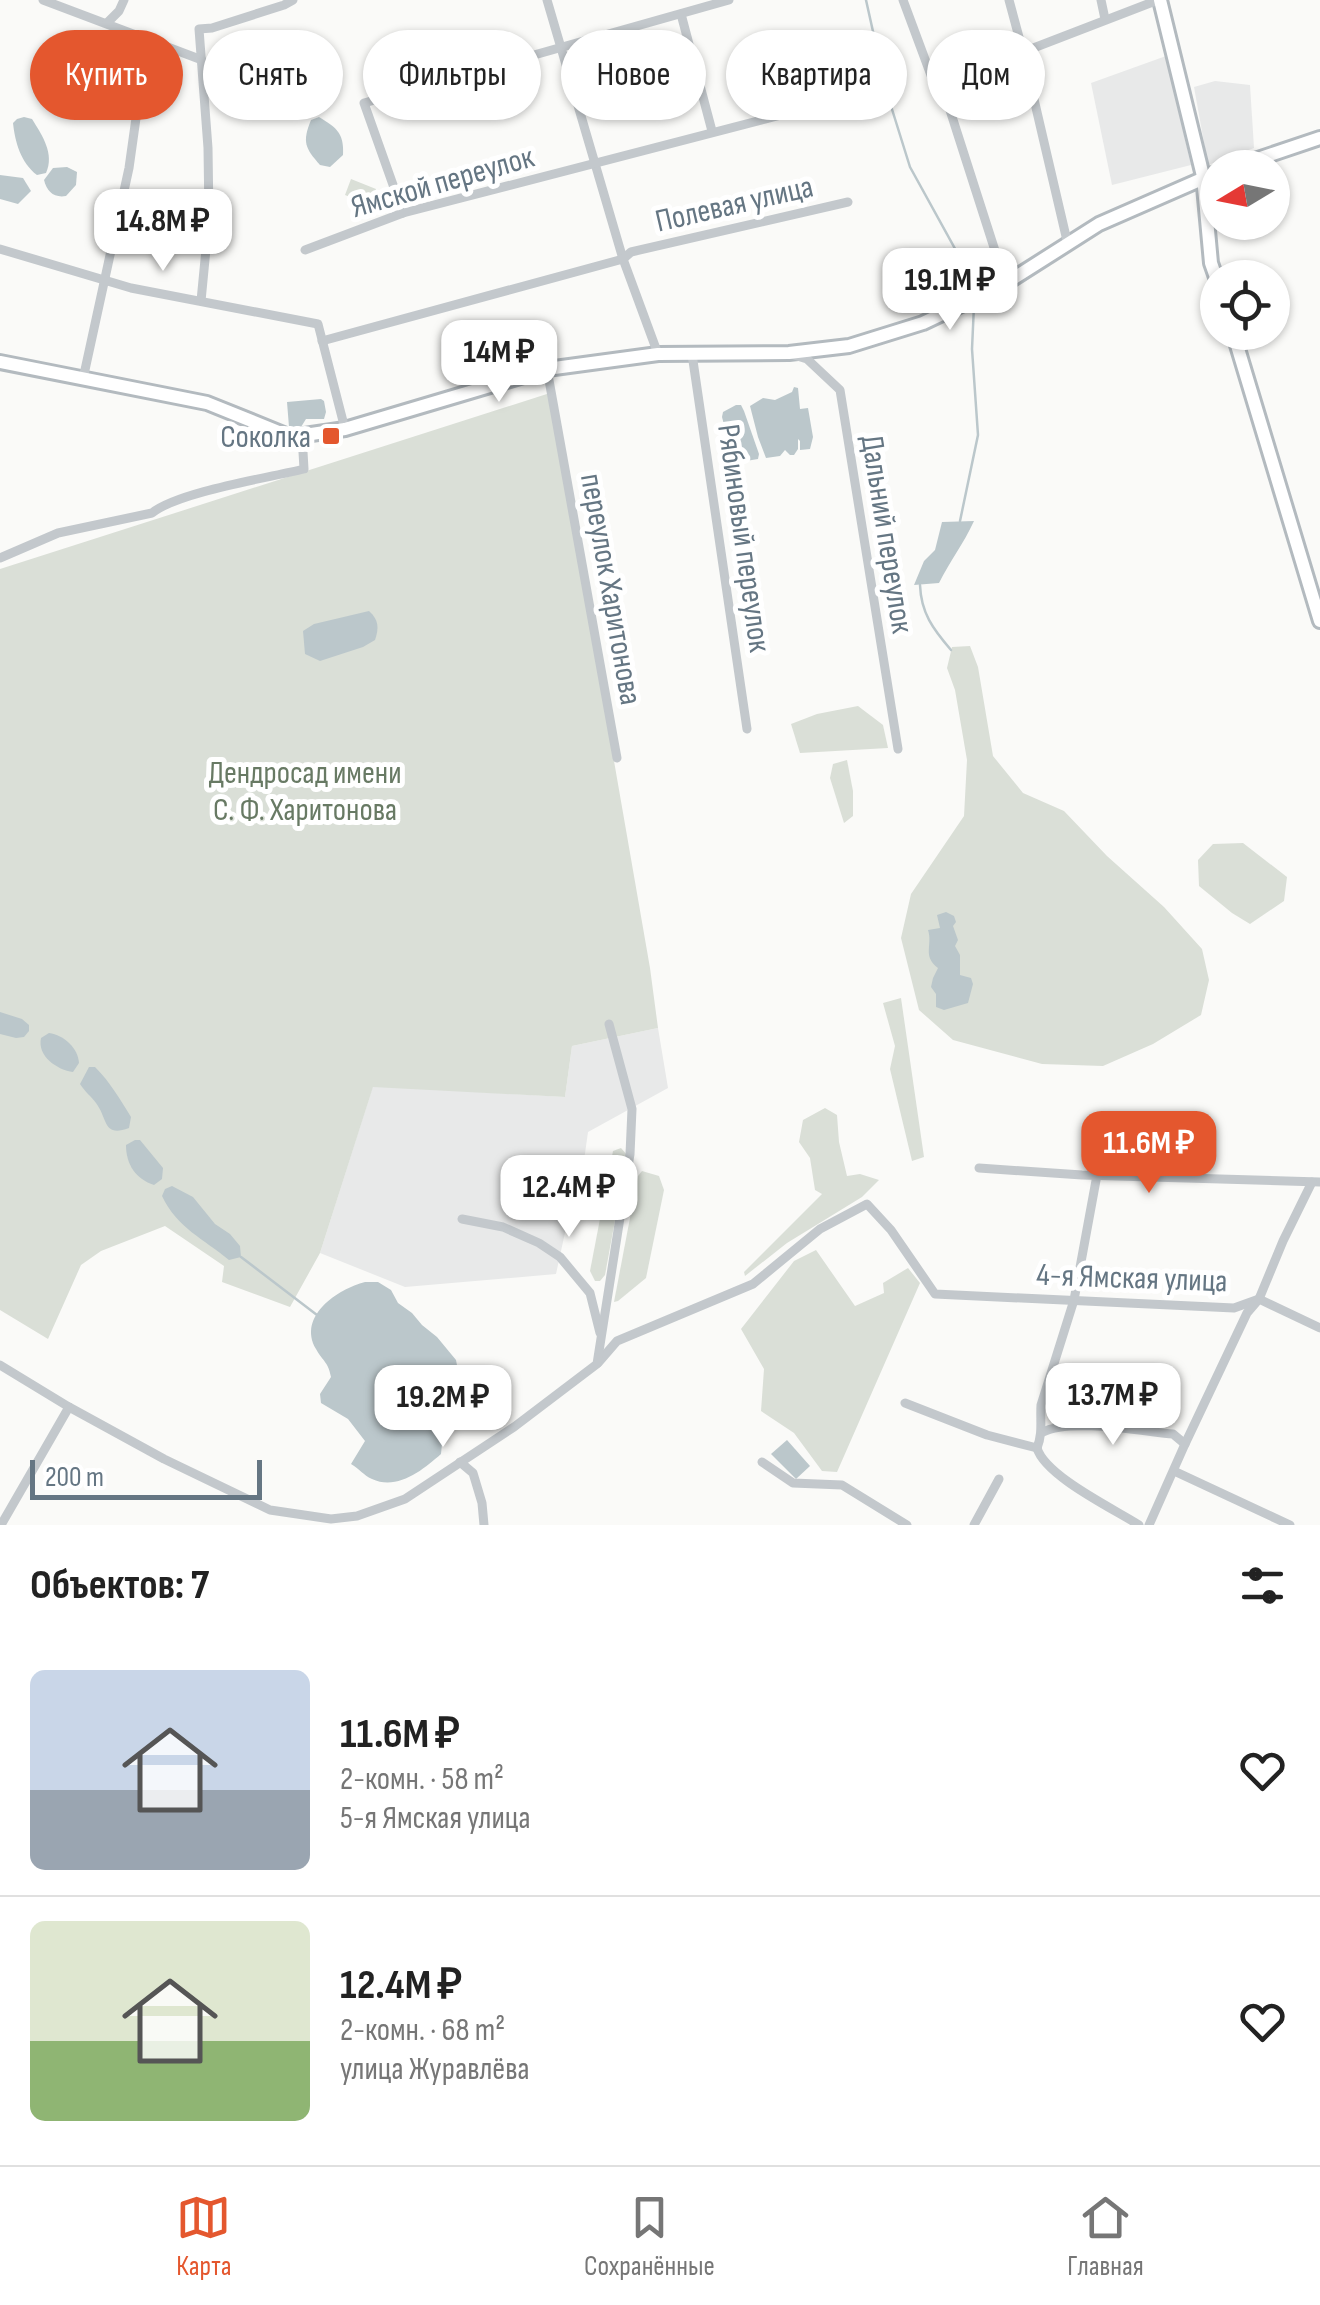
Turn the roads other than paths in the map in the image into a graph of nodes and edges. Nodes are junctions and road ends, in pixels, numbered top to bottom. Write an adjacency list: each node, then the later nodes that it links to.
1 (42, 0): 12 (street)
2 (124, 0): 12 (street)
3 (293, 0): 18 (street)
4 (546, 0): 16 (street)
5 (729, 0): 10 (street)
6 (903, 0): 19 (street)
7 (1009, 0): 14 (street)
8 (1101, 0): 11 (street)
9 (1159, 0): 11 (street); 26 (street)
10 (681, 14): 16 (street); 24 (street)
11 (1106, 19): 15 (street)
12 (106, 23): 13 (street)
13 (123, 30)
14 (1017, 30)
15 (1045, 43)
16 (560, 48): 28 (street); 31 (street)
17 (183, 53): 18 (street)
18 (202, 60): 38 (street)
19 (927, 65)
20 (136, 120): 36 (street)
21 (761, 120): 24 (street, Ямской переулок)
22 (953, 120): 37 (street)
23 (1039, 120): 32 (street)
24 (712, 132): 28 (street, Ямской переулок)
25 (1320, 138): 27 (street)
26 (1203, 150)
27 (1284, 150)
28 (594, 164): 31 (street, Ямской переулок); 35 (street)
29 (1200, 179): 32 (street)
30 (848, 202): 35 (street, Полевая улица)
31 (403, 213): 34 (street, Ямской переулок)
32 (1068, 245): 37 (street)
33 (0, 250): 36 (street)
34 (305, 250)
35 (627, 256): 39 (street, Полевая улица); 42 (street)
36 (104, 281): 38 (street); 46 (street)
37 (1009, 281): 41 (street)
38 (201, 301): 39 (street)
39 (322, 341): 47 (street)
40 (1237, 350): 50 (street)
41 (789, 353): 43 (street); 52 (street, Дальний переулок)
42 (658, 354): 43 (street); 45 (street)
43 (692, 354): 51 (street, Рябиновый переулок)
44 (0, 362): 46 (street)
45 (547, 369): 47 (street); 53 (street, переулок Харитонова)
46 (83, 379): 48 (street)
47 (345, 429): 48 (street)
48 (302, 436): 49 (street)
49 (0, 558)
50 (1320, 621)
51 (747, 728)
52 (898, 750)
53 (617, 758)
54 (609, 1024): 62 (street)
55 (979, 1168): 56 (street)
56 (1097, 1175): 57 (street); 60 (street)
57 (1316, 1182): 59 (street)
58 (462, 1219): 62 (street)
59 (1259, 1299): 60 (street, 4-я Ямская улица); 61 (street, 4-я Ямская улица); 68 (street)
60 (1074, 1300): 63 (street, 4-я Ямская улица); 67 (street)
61 (1320, 1328)
62 (602, 1341): 63 (street)
63 (597, 1364): 70 (street)
64 (0, 1365): 66 (street)
65 (906, 1402): 69 (street)
66 (69, 1406): 70 (street); 74 (street)
67 (1043, 1432): 68 (street); 69 (street)
68 (1185, 1444): 72 (street)
69 (1037, 1448): 78 (street)
70 (460, 1462): 75 (street)
71 (762, 1462): 76 (street)
72 (1174, 1471): 79 (street); 80 (street)
73 (999, 1480): 77 (street)
74 (1, 1525)
75 (484, 1525)
76 (908, 1525)
77 (974, 1525)
78 (1139, 1525)
79 (1149, 1525)
80 (1290, 1525)

